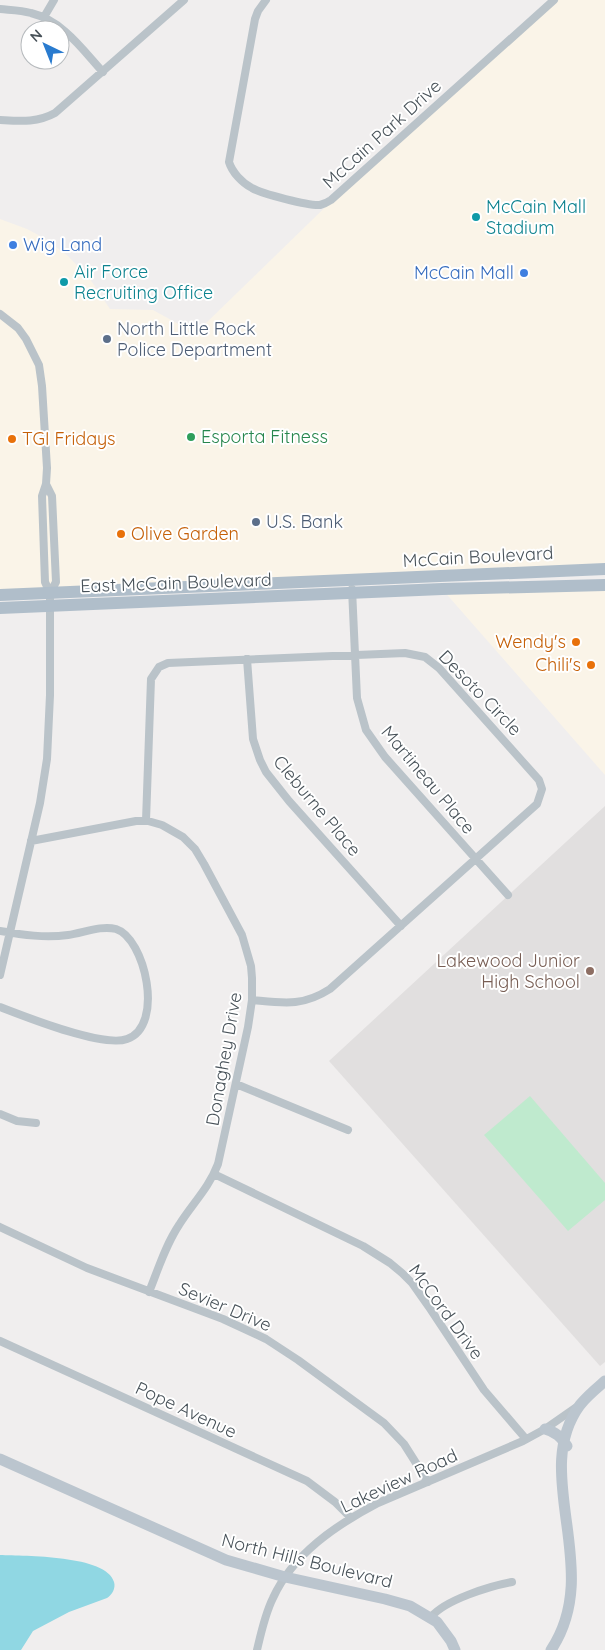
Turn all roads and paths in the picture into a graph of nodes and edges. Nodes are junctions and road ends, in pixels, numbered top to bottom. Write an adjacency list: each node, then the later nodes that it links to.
1 (54, 0): 6 (street)
2 (184, 0): 7 (street)
3 (266, 0): 4 (street, McCain Park Drive)
4 (554, 0)
5 (0, 9): 6 (street)
6 (44, 17): 7 (street)
7 (103, 72): 8 (street)
8 (0, 120)
9 (0, 314): 14 (street)
10 (605, 569): 12 (main road, McCain Boulevard)
11 (605, 585): 12 (main road, McCain Boulevard)
12 (352, 587): 14 (main road, East McCain Boulevard); 16 (street, Martineau Place)
13 (0, 595): 14 (main road, East McCain Boulevard)
14 (50, 599): 15 (main road, East McCain Boulevard); 19 (street)
15 (0, 608)
16 (355, 654): 17 (street, Desoto Circle); 20 (street, Martineau Place); 20 (street, Desoto Circle)
17 (248, 659): 18 (street, Desoto Circle); 22 (street, Cleburne Place)
18 (146, 821): 19 (street, Donaghey Drive); 26 (street, Donaghey Drive)
19 (31, 841): 24 (street)
20 (476, 859): 21 (street, Martineau Place); 22 (street, Desoto Circle)
21 (508, 895)
22 (401, 926): 26 (street, Desoto Circle)
23 (0, 931): 24 (street)
24 (10, 933): 25 (street); 27 (street)
25 (0, 975)
26 (252, 1000): 28 (street, Donaghey Drive)
27 (0, 1007)
28 (236, 1084): 31 (street); 32 (street, Donaghey Drive)
29 (0, 1114): 30 (street)
30 (36, 1123)
31 (348, 1130)
32 (214, 1174): 34 (street, Donaghey Drive); 39 (street, McCord Drive)
33 (0, 1227): 34 (street, Sevier Drive)
34 (149, 1292): 42 (street, Sevier Drive)
35 (0, 1341): 44 (street, Pope Avenue)
36 (605, 1381): 37 (street)
37 (580, 1405): 38 (street, Lakeview Road); 40 (street)
38 (545, 1429): 39 (street, Lakeview Road); 40 (street)
39 (526, 1439): 42 (street, Lakeview Road)
40 (566, 1446): 43 (street)
41 (0, 1459): 45 (street, North Hills Boulevard)
42 (428, 1482): 44 (street, Lakeview Road)
43 (574, 1489)
44 (351, 1518): 45 (street, Lakeview Road)
45 (286, 1577): 47 (street, North Hills Boulevard); 49 (street, Lakeview Road)
46 (512, 1582): 47 (street)
47 (431, 1617): 50 (street, North Hills Boulevard)
48 (577, 1620): 51 (street)
49 (257, 1650)
50 (455, 1650)
51 (551, 1650)

